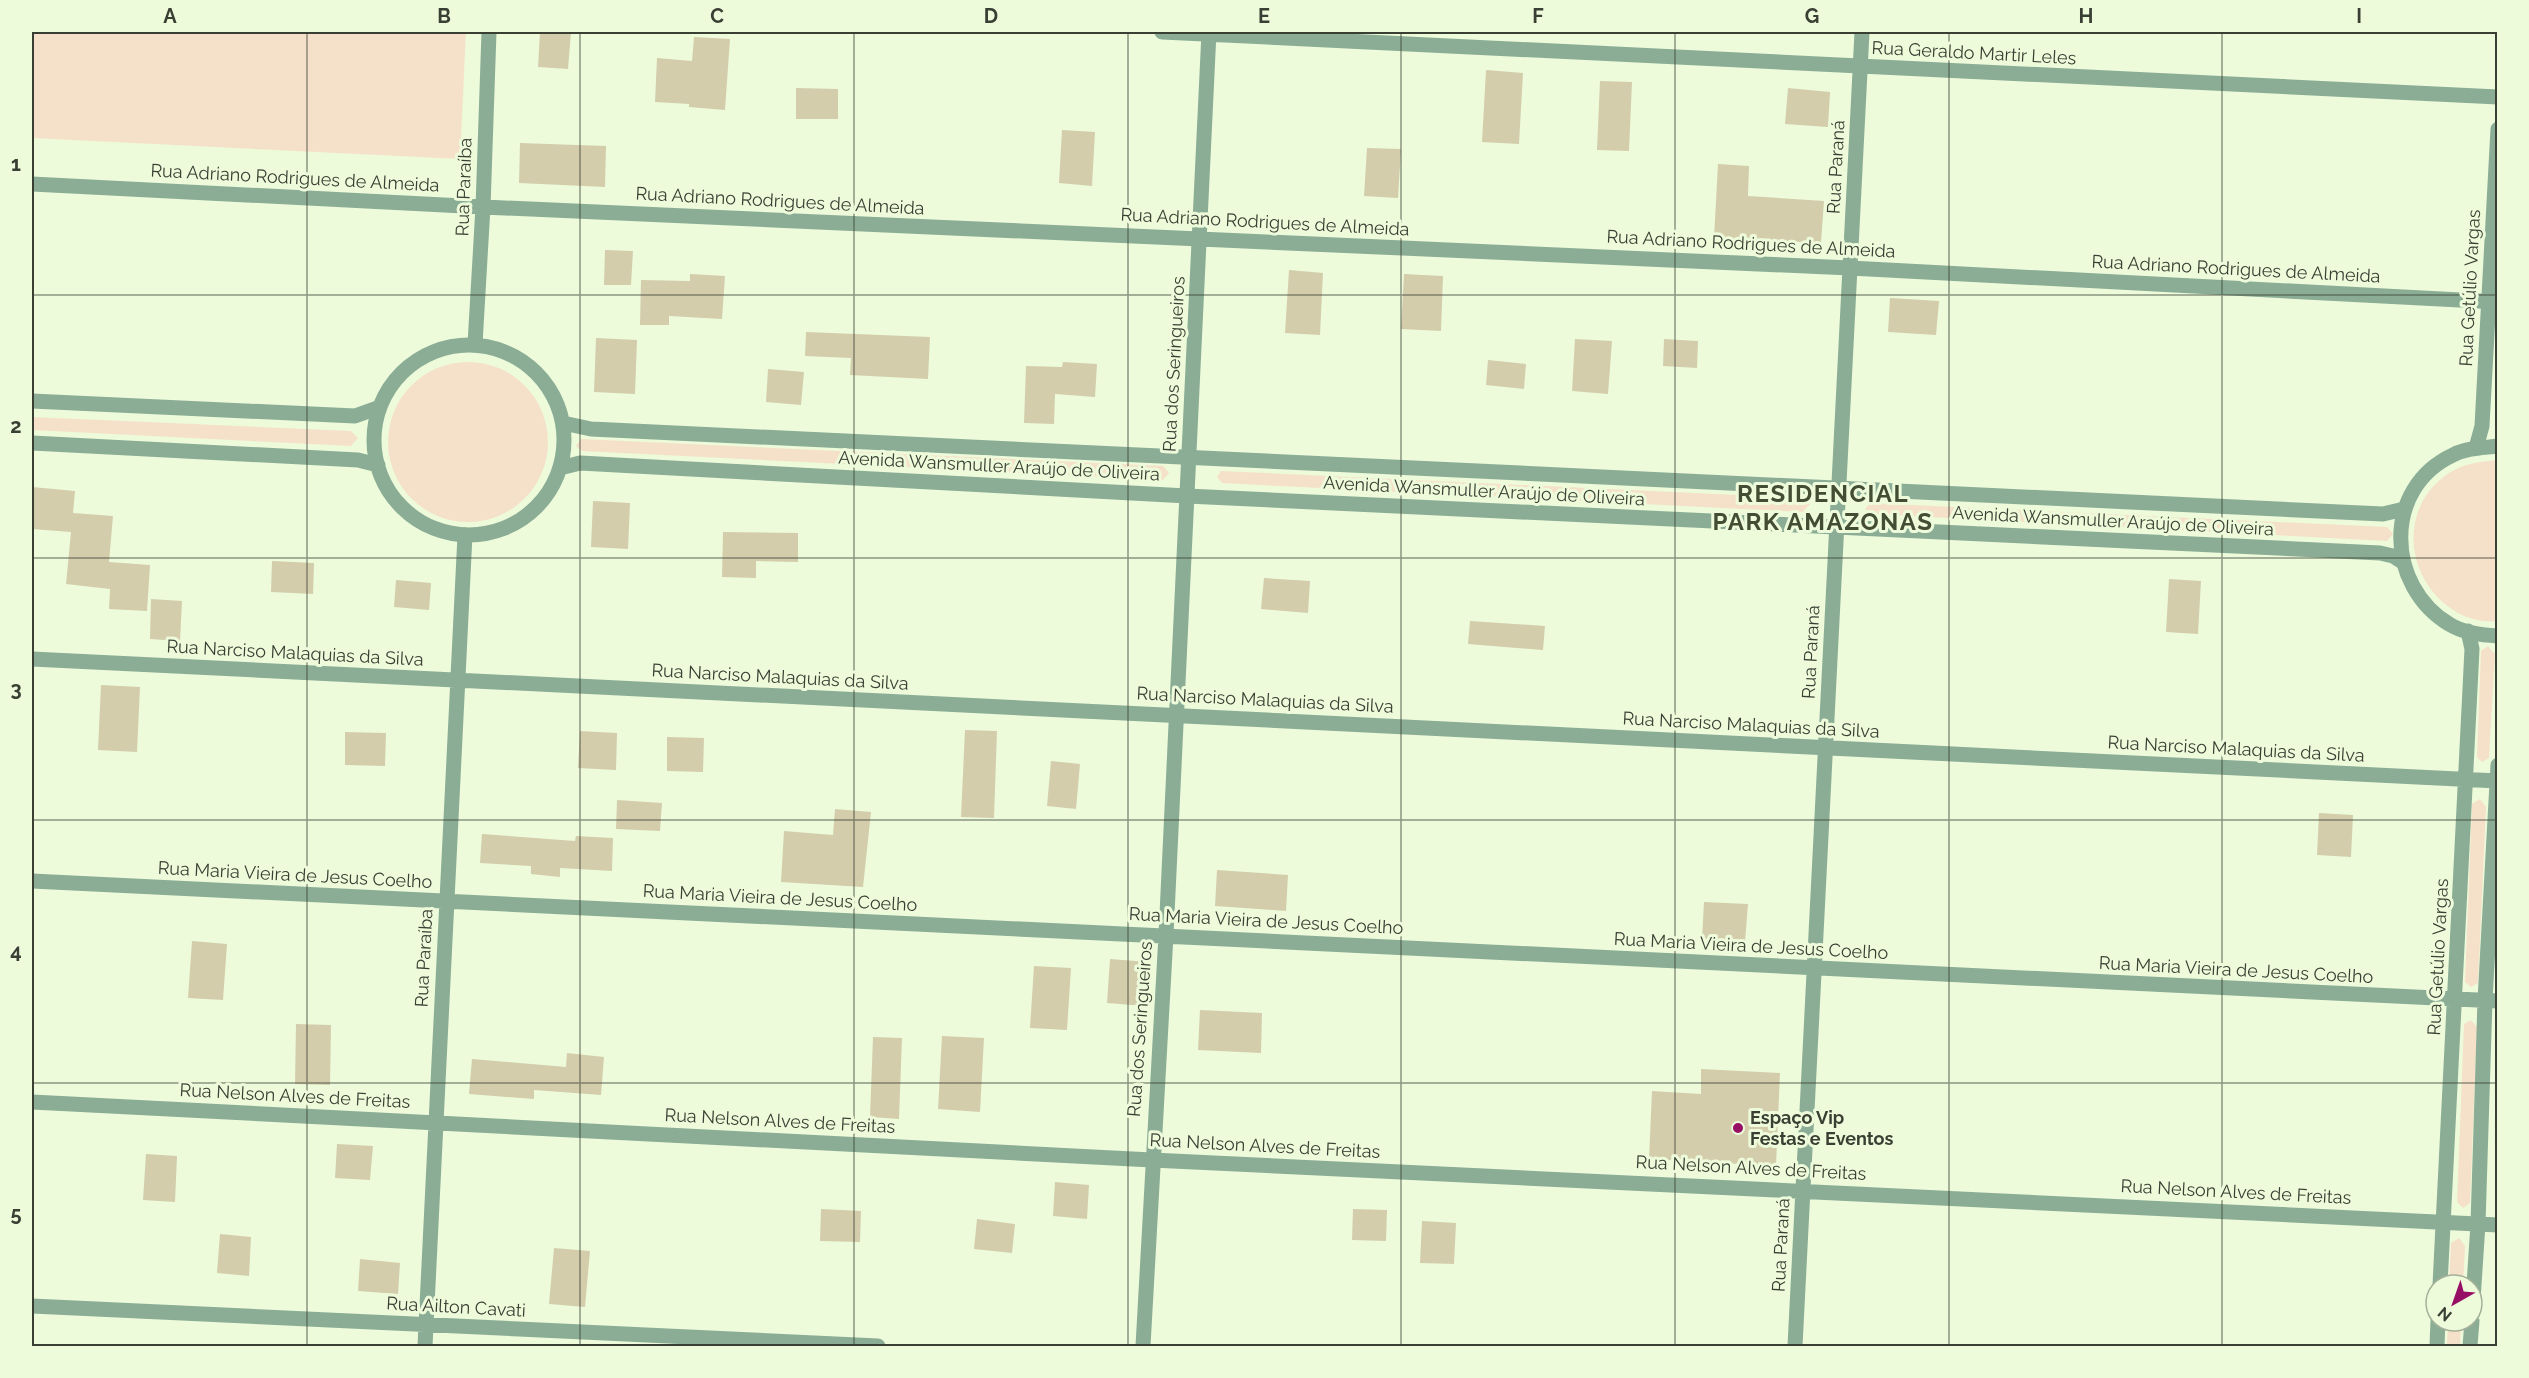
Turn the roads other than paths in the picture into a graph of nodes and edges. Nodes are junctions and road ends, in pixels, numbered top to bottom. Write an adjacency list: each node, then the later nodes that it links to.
1 (489, 32): 9 (street, Rua Paraíba)
2 (1162, 32): 4 (street, Rua Geraldo Martir Leles)
3 (1862, 32): 5 (street, Rua Paraná)
4 (1209, 33): 5 (street, Rua Geraldo Martir Leles); 10 (street, Rua dos Seringueiros)
5 (1861, 67): 6 (street, Rua Geraldo Martir Leles); 11 (street, Rua Paraná)
6 (2498, 97)
7 (2498, 129): 12 (street, Rua Getúlio Vargas)
8 (32, 184): 9 (street, Rua Adriano Rodrigues de Almeida)
9 (483, 207): 10 (street, Rua Adriano Rodrigues de Almeida); 13 (street, Rua Paraíba)
10 (1201, 239): 11 (street, Rua Adriano Rodrigues de Almeida); 20 (street, Rua dos Seringueiros)
11 (1850, 268): 12 (street, Rua Adriano Rodrigues de Almeida); 23 (street, Rua Paraná)
12 (2493, 302): 19 (street, Rua Getúlio Vargas)
13 (475, 344): 15 (street); 16 (street)
14 (32, 401): 15 (street)
15 (380, 407): 21 (street)
16 (563, 423): 20 (street, Avenida Wansmuller Araújo de Oliveira); 22 (street)
17 (32, 443): 21 (street)
18 (2498, 446): 19 (street)
19 (2476, 448): 25 (street)
20 (1188, 457): 23 (street, Avenida Wansmuller Araújo de Oliveira); 24 (street, Rua dos Seringueiros)
21 (378, 465): 27 (street)
22 (560, 468): 24 (street, Avenida Wansmuller Araújo de Oliveira); 27 (street)
23 (1838, 490): 25 (street, Avenida Wansmuller Araújo de Oliveira); 26 (street, Rua Paraná)
24 (1186, 495): 26 (street, Avenida Wansmuller Araújo de Oliveira); 33 (street, Rua dos Seringueiros)
25 (2404, 509): 28 (street)
26 (1836, 528): 28 (street, Avenida Wansmuller Araújo de Oliveira); 34 (street, Rua Paraná)
27 (465, 535): 32 (street, Rua Paraíba)
28 (2404, 563): 29 (street)
29 (2468, 631): 30 (street); 36 (street, Rua Getúlio Vargas)
30 (2498, 636)
31 (32, 659): 32 (street, Rua Narciso Malaquias da Silva)
32 (457, 681): 33 (street, Rua Narciso Malaquias da Silva); 39 (street, Rua Paraíba)
33 (1176, 715): 34 (street, Rua Narciso Malaquias da Silva); 40 (street, Rua dos Seringueiros)
34 (1826, 748): 36 (street, Rua Narciso Malaquias da Silva); 41 (street, Rua Paraná)
35 (2498, 765): 37 (street)
36 (2466, 779): 37 (street, Rua Narciso Malaquias da Silva); 42 (street, Rua Getúlio Vargas)
37 (2497, 781): 43 (street)
38 (32, 881): 39 (street, Rua Maria Vieira de Jesus Coelho)
39 (446, 902): 40 (street, Rua Maria Vieira de Jesus Coelho); 45 (street, Rua Paraíba)
40 (1166, 935): 41 (street, Rua Maria Vieira de Jesus Coelho); 46 (street, Rua dos Seringueiros)
41 (1815, 969): 42 (street, Rua Maria Vieira de Jesus Coelho); 47 (street, Rua Paraná)
42 (2455, 1000): 43 (street, Rua Maria Vieira de Jesus Coelho); 48 (street, Rua Getúlio Vargas)
43 (2492, 1000): 49 (street)
44 (32, 1102): 45 (street, Rua Nelson Alves de Freitas)
45 (436, 1122): 46 (street, Rua Nelson Alves de Freitas); 54 (street, Rua Paraíba)
46 (1152, 1160): 47 (street, Rua Nelson Alves de Freitas); 57 (street, Rua dos Seringueiros)
47 (1803, 1190): 48 (street, Rua Nelson Alves de Freitas); 58 (street, Rua Paraná)
48 (2444, 1222): 49 (street, Rua Nelson Alves de Freitas); 51 (street, Rua Getúlio Vargas)
49 (2478, 1224): 50 (street, Rua Nelson Alves de Freitas); 52 (street)
50 (2498, 1225)
51 (2441, 1273)
52 (2475, 1273)
53 (32, 1306): 54 (street, Rua Ailton Cavati)
54 (426, 1325): 55 (street, Rua Paraíba); 56 (street, Rua Ailton Cavati)
55 (425, 1347)
56 (878, 1347)
57 (1143, 1347)
58 (1795, 1347)

